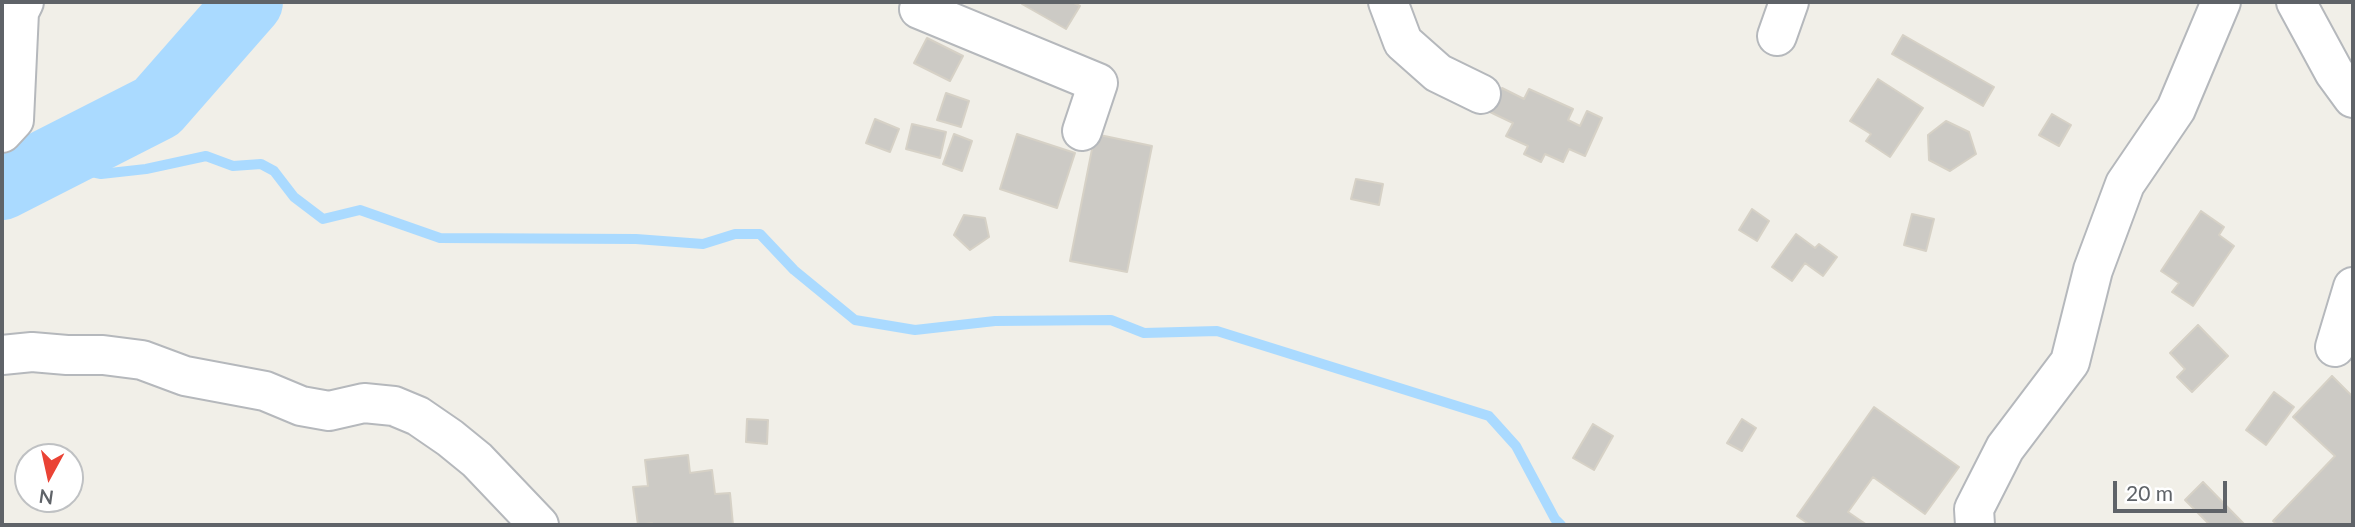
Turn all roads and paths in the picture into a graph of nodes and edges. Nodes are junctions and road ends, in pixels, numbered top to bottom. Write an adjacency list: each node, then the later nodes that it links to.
1 (923, 2): 8 (street)
2 (1388, 2): 6 (street)
3 (2221, 2): 14 (street)
4 (2296, 2): 7 (street)
5 (16, 14): 9 (street)
6 (1481, 94)
7 (2353, 98)
8 (1082, 131)
9 (2, 133)
10 (2353, 287): 11 (street)
11 (2335, 347)
12 (2, 355): 13 (street)
13 (539, 525)
14 (1975, 525)

